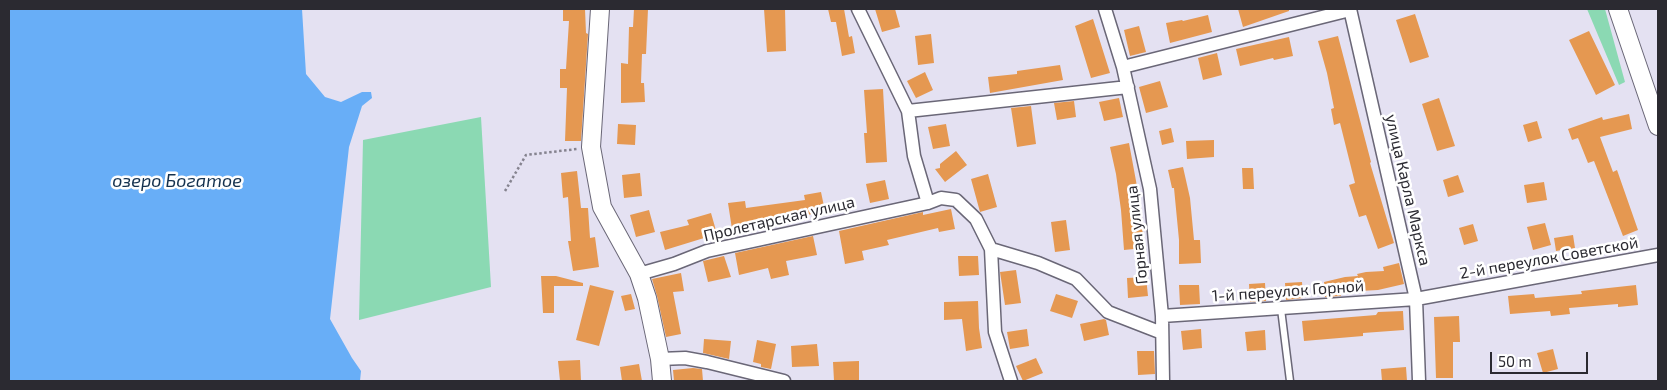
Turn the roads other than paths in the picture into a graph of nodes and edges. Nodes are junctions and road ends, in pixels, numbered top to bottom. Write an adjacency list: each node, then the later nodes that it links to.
1 (600, 9): 13 (street)
2 (858, 9): 8 (street)
3 (1105, 9): 6 (street, Горная улица)
4 (1350, 9): 6 (street); 14 (street, улица Карла Маркса)
5 (1618, 9): 9 (street)
6 (1123, 67): 7 (street, Горная улица)
7 (1128, 87): 8 (street); 16 (street, Горная улица)
8 (908, 112): 10 (street)
9 (1658, 126)
10 (928, 203): 11 (street, Пролетарская улица); 13 (street, Пролетарская улица)
11 (991, 249): 17 (street); 21 (street, Пролетарская улица)
12 (1658, 255): 14 (street, 2-й переулок Советской)
13 (639, 274): 18 (street)
14 (1416, 299): 15 (street, 1-й переулок Горной); 24 (street, улица Карла Маркса)
15 (1281, 309): 16 (street, 1-й переулок Горной); 23 (lane)
16 (1162, 316): 17 (street, Горная улица)
17 (1162, 333): 22 (street, Горная улица)
18 (660, 359): 19 (street); 20 (street)
19 (662, 381)
20 (784, 381)
21 (1011, 381)
22 (1163, 381)
23 (1290, 381)
24 (1419, 381)

